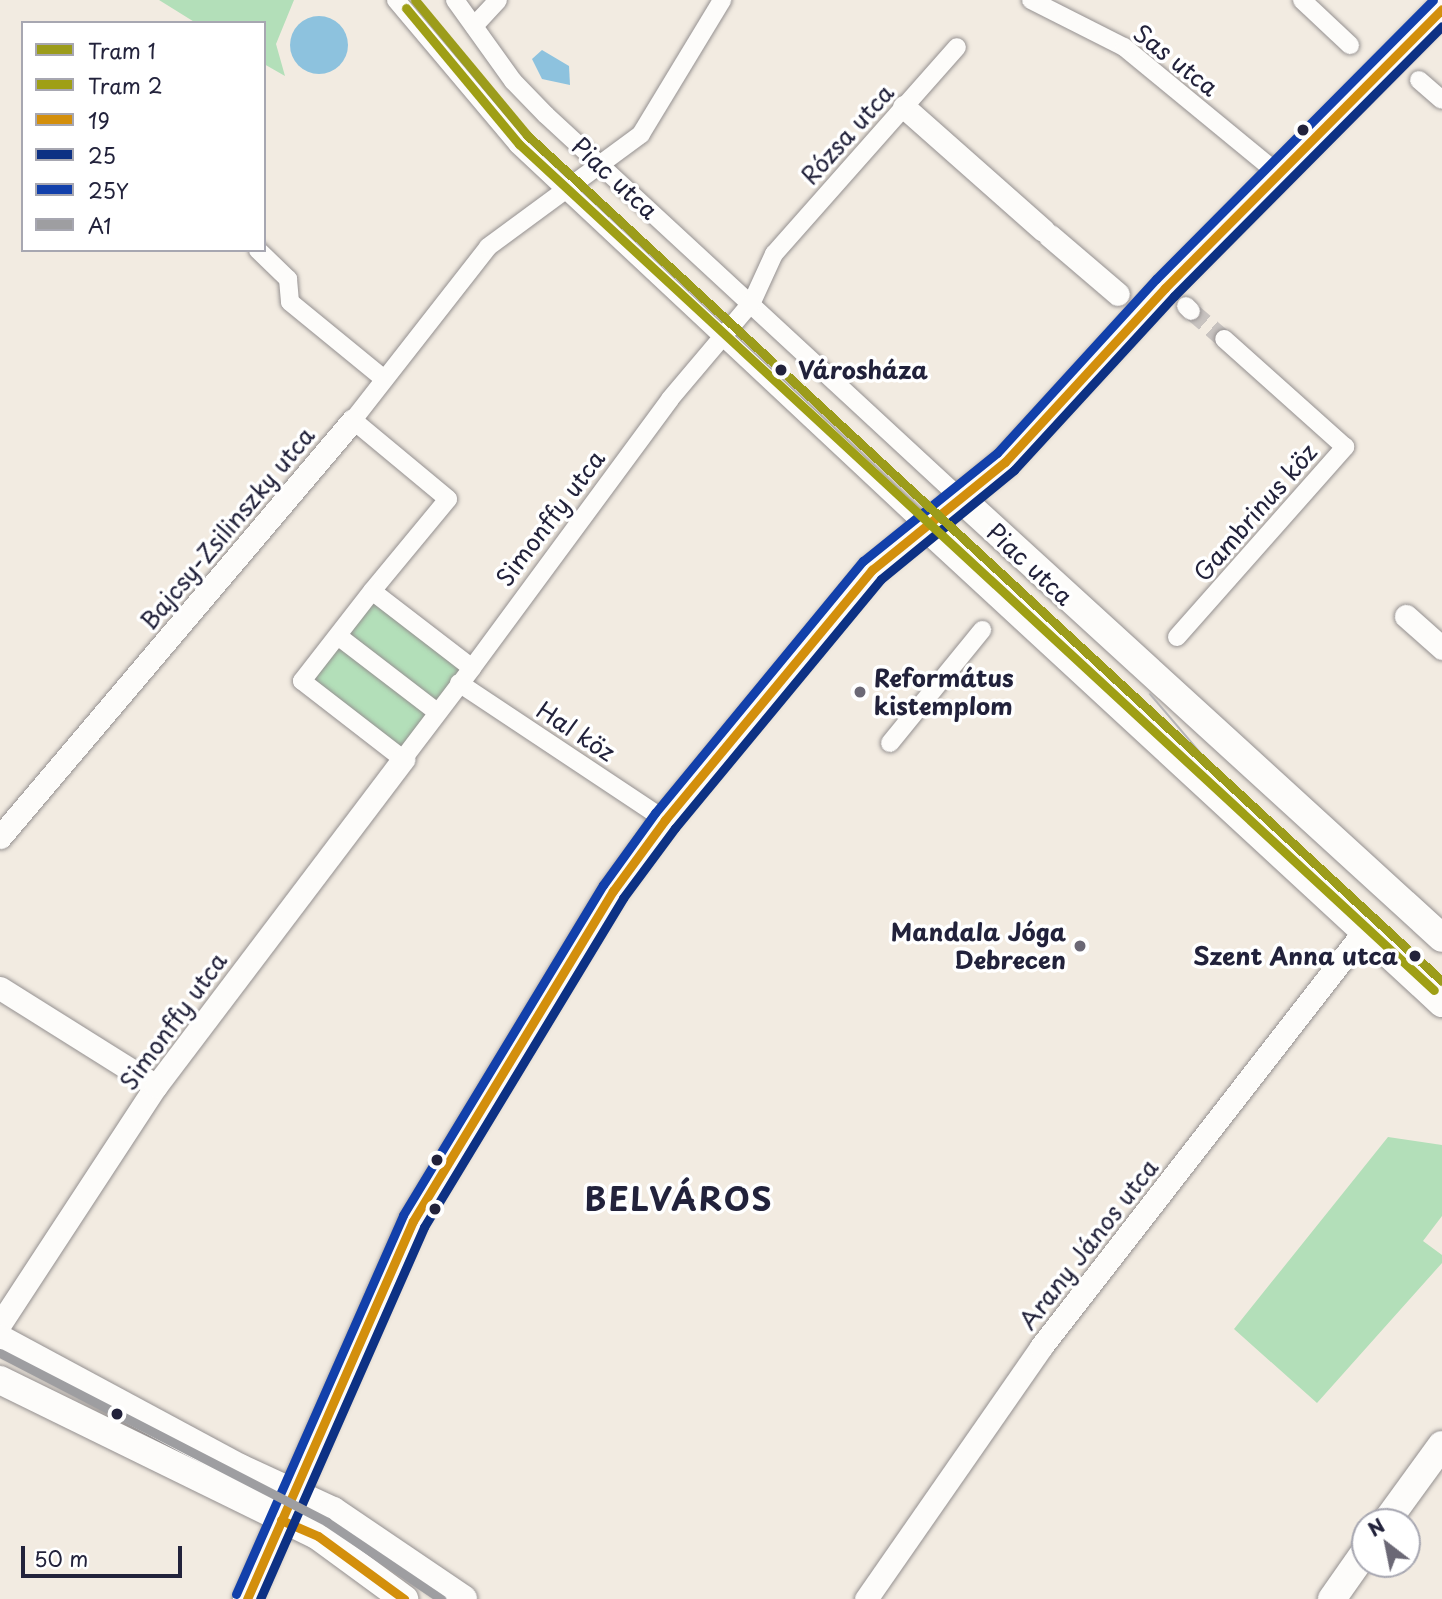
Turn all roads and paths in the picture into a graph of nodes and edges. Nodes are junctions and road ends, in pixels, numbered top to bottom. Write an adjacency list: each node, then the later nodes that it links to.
1 (396, 0): 16 (street, Piac utca)
2 (455, 0): 8 (street, Piac utca)
3 (498, 0): 8 (street)
4 (722, 0): 14 (street, Bajcsy-Zsilinszky utca)
5 (1031, 0): 15 (street, Sas utca)
6 (1302, 0): 9 (street)
7 (1442, 9): 15 (street)
8 (474, 26): 14 (street, Piac utca)
9 (1350, 44)
10 (957, 47): 13 (street, Rózsa utca)
11 (1419, 80): 12 (street)
12 (1442, 100)
13 (904, 107): 18 (street); 19 (street, Rózsa utca)
14 (600, 164): 16 (street, Bajcsy-Zsilinszky utca); 19 (street, Piac utca)
15 (1280, 175): 24 (street)
16 (564, 188): 20 (street, Piac utca); 22 (street, Bajcsy-Zsilinszky utca)
17 (260, 252): 22 (street)
18 (1118, 294)
19 (752, 302): 20 (street, Rózsa utca); 24 (street, Piac utca)
20 (722, 335): 25 (street, Piac utca); 32 (street, Simonffy utca)
21 (1224, 339): 30 (street, Gambrinus köz)
22 (384, 379): 23 (street, Bajcsy-Zsilinszky utca)
23 (353, 420): 26 (street); 38 (street, Bajcsy-Zsilinszky utca)
24 (958, 496): 25 (street); 40 (street, Piac utca)
25 (924, 525): 37 (street); 39 (street, Piac utca)
26 (372, 590): 29 (street); 32 (street)
27 (1406, 616): 31 (street)
28 (982, 630): 35 (street)
29 (338, 636): 34 (street); 36 (street)
30 (1177, 637)
31 (1442, 648)
32 (471, 668): 33 (street)
33 (459, 684): 34 (street); 37 (street, Hal köz)
34 (437, 712): 36 (street)
35 (890, 743)
36 (402, 760): 43 (street, Simonffy utca)
37 (666, 820): 48 (street)
38 (0, 837)
39 (1365, 930): 42 (street, Piac utca); 55 (street, Arany János utca)
40 (1442, 938)
41 (0, 988): 43 (street)
42 (1442, 1003)
43 (156, 1086): 44 (street, Simonffy utca)
44 (0, 1324)
45 (0, 1339): 48 (street)
46 (0, 1380): 50 (street)
47 (1442, 1445): 49 (street)
48 (293, 1494): 50 (street); 54 (street)
49 (1396, 1508)
50 (281, 1520): 52 (street); 53 (street)
51 (1351, 1572): 56 (street)
52 (247, 1599)
53 (404, 1599)
54 (463, 1599)
55 (866, 1599)
56 (1332, 1599)

